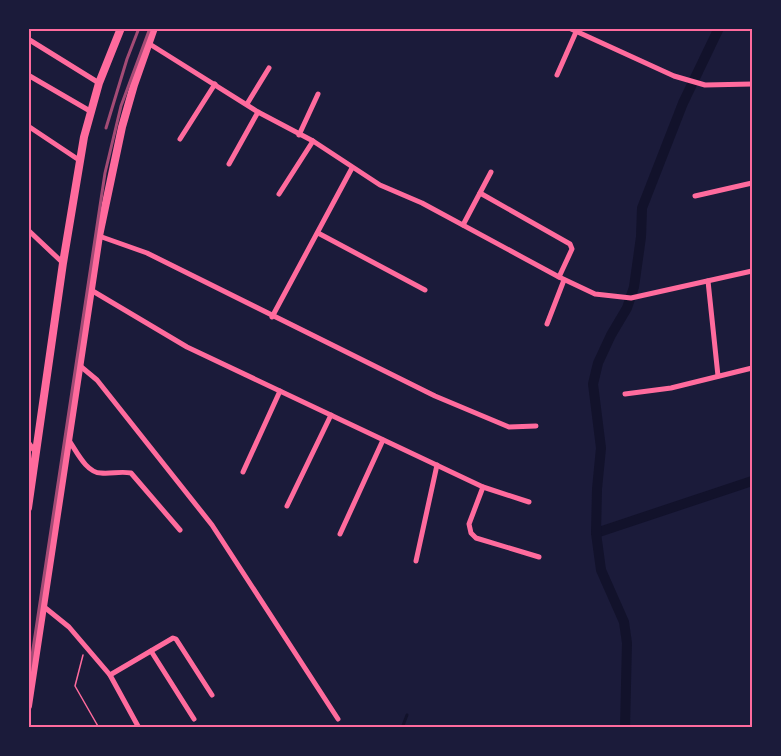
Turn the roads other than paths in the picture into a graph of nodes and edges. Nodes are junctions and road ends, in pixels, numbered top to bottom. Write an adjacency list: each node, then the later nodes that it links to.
1 (122, 28): 10 (main road)
2 (154, 28): 6 (main road)
3 (569, 28): 4 (street)
4 (576, 32): 9 (street); 12 (street)
5 (28, 39): 10 (street)
6 (148, 43): 11 (street); 32 (main road)
7 (269, 68): 14 (street)
8 (28, 75): 15 (street)
9 (557, 75)
10 (99, 83): 15 (main road)
11 (214, 84): 14 (street); 19 (street)
12 (753, 84)
13 (318, 94): 18 (street)
14 (247, 104): 16 (street)
15 (90, 111): 21 (main road)
16 (258, 112): 18 (street); 22 (street)
17 (28, 126): 21 (street)
18 (299, 135): 20 (street)
19 (180, 139)
20 (313, 141): 23 (street); 27 (street)
21 (79, 160): 33 (main road)
22 (229, 164)
23 (352, 168): 29 (street); 31 (street)
24 (491, 172): 26 (street)
25 (753, 183): 28 (street)
26 (480, 193): 29 (street); 35 (street)
27 (279, 194)
28 (694, 196)
29 (463, 225): 35 (street)
30 (28, 230): 33 (street)
31 (318, 233): 38 (street); 39 (street)
32 (99, 236): 37 (main road); 39 (street)
33 (63, 263): 51 (main road)
34 (753, 271): 36 (street)
35 (562, 278): 36 (street); 40 (street)
36 (708, 281): 43 (street)
37 (91, 290): 41 (main road); 44 (street)
38 (425, 290)
39 (272, 317): 47 (street)
40 (547, 324)
41 (79, 365): 48 (main road); 71 (street)
42 (753, 368): 43 (street)
43 (718, 376): 45 (street)
44 (280, 392): 46 (street); 53 (street)
45 (625, 394)
46 (331, 416): 49 (street); 56 (street)
47 (536, 426)
48 (68, 439): 58 (street); 62 (main road)
49 (383, 440): 52 (street); 59 (street)
50 (28, 442): 51 (street)
51 (36, 453): 57 (main road)
52 (437, 465): 54 (street); 61 (street)
53 (243, 472)
54 (483, 487): 55 (street); 60 (street)
55 (530, 502)
56 (287, 506)
57 (28, 508)
58 (180, 530)
59 (340, 534)
60 (538, 557)
61 (416, 561)
62 (43, 606): 63 (main road); 66 (street)
63 (37, 642): 64 (main road); 67 (main road)
64 (28, 650)
65 (151, 651): 66 (street); 68 (street); 70 (street)
66 (110, 675): 72 (street)
67 (30, 682): 69 (main road)
68 (212, 695)
69 (28, 706)
70 (194, 719)
71 (339, 719)
72 (139, 728)

